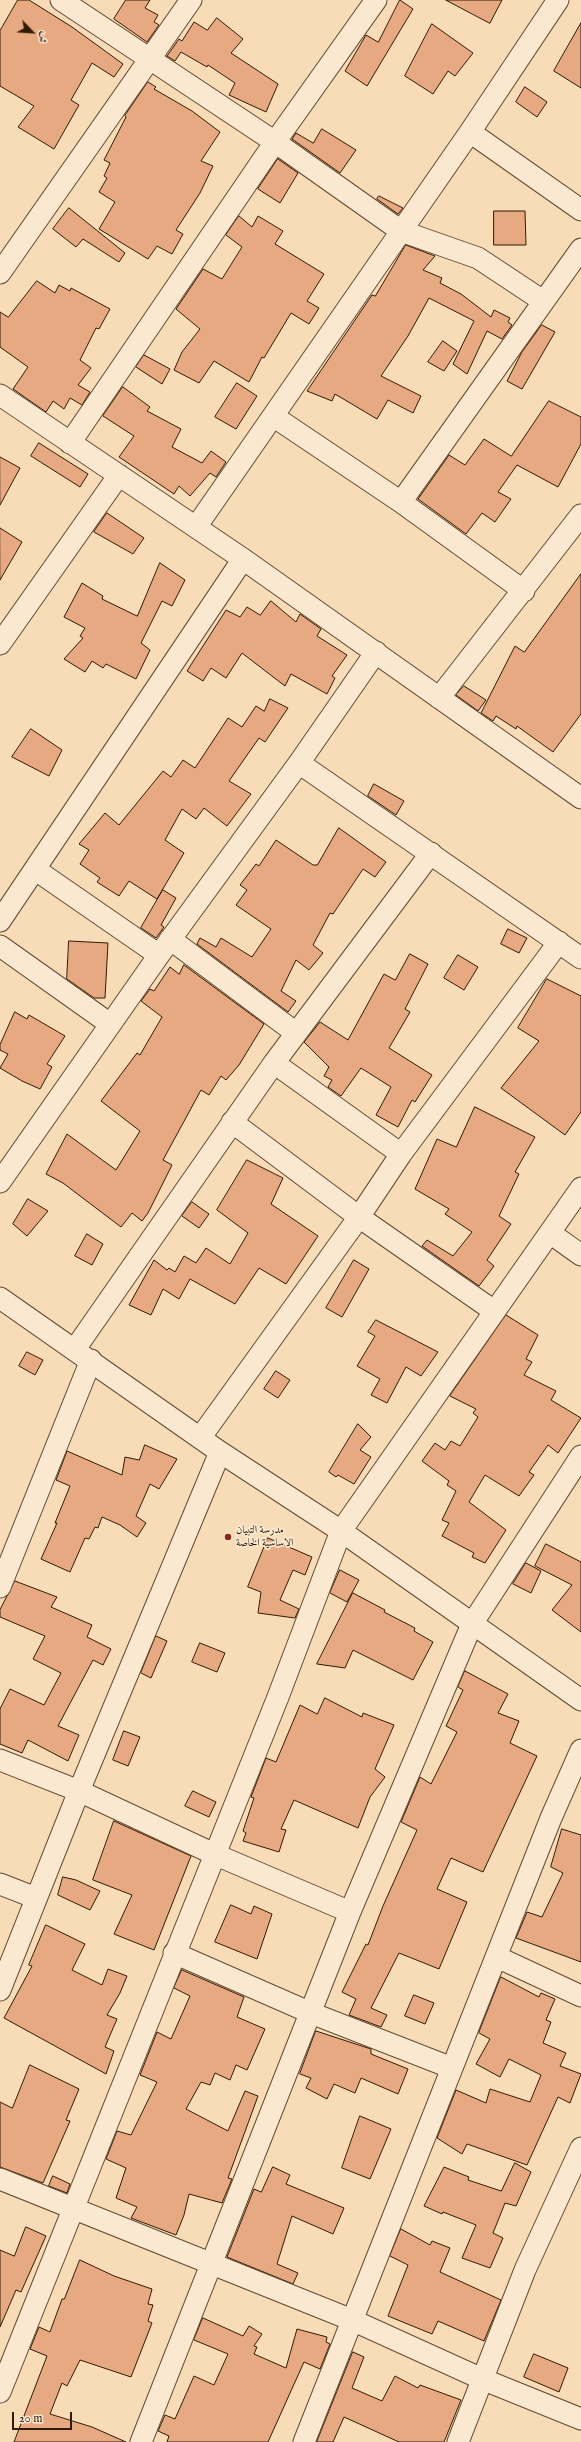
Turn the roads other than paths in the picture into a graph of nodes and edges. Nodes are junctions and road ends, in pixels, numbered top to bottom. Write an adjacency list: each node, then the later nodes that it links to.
1 (61, 0): 5 (street)
2 (191, 0): 5 (street)
3 (376, 0): 7 (street)
4 (558, 0): 6 (street)
5 (150, 58): 7 (street); 11 (street)
6 (470, 132): 8 (street); 9 (street)
7 (275, 142): 9 (street); 15 (street)
8 (581, 210)
9 (402, 231): 12 (street); 14 (street)
10 (581, 249): 12 (street)
11 (0, 273)
12 (543, 301): 17 (street)
13 (0, 395): 15 (street)
14 (273, 416): 17 (street); 19 (street)
15 (70, 443): 16 (street)
16 (119, 475): 19 (street); 22 (street)
17 (400, 502): 21 (street)
18 (581, 515): 21 (street)
19 (196, 527): 20 (street)
20 (243, 559): 23 (street); 28 (street)
21 (524, 591): 24 (street)
22 (0, 644)
23 (376, 652): 24 (street); 25 (street)
24 (439, 698): 26 (street)
25 (299, 763): 27 (street); 32 (street)
26 (580, 794)
27 (431, 853): 30 (street); 35 (street)
28 (36, 870): 29 (street); 32 (street)
29 (0, 921)
30 (559, 942): 33 (street); 38 (street)
31 (0, 946): 34 (street)
32 (164, 947): 34 (street); 35 (street)
33 (581, 958)
34 (110, 1024): 39 (street)
35 (296, 1033): 36 (street)
36 (274, 1063): 37 (street); 38 (street)
37 (232, 1122): 41 (street); 46 (street)
38 (401, 1154): 41 (street)
39 (0, 1182)
40 (581, 1188): 42 (street)
41 (359, 1217): 45 (street); 47 (street)
42 (550, 1233): 43 (street); 45 (street)
43 (581, 1255)
44 (0, 1298): 46 (street)
45 (494, 1311): 50 (street)
46 (83, 1355): 47 (street); 51 (street)
47 (200, 1438): 48 (street)
48 (220, 1452): 50 (street); 56 (street)
49 (581, 1456): 52 (street)
50 (341, 1531): 52 (street); 57 (street)
51 (0, 1587)
52 (472, 1624): 53 (street); 60 (street)
53 (581, 1700)
54 (581, 1750): 62 (street)
55 (0, 1760): 56 (street)
56 (79, 1791): 57 (street); 59 (street)
57 (214, 1854): 60 (street); 61 (street)
58 (0, 1884): 59 (street)
59 (36, 1898): 63 (street)
60 (350, 1912): 65 (street)
61 (174, 1953): 65 (street); 69 (street)
62 (496, 1958): 64 (street); 66 (street)
63 (0, 1990)
64 (581, 1996)
65 (310, 2013): 66 (street); 70 (street)
66 (452, 2068): 71 (street)
67 (581, 2148): 72 (street)
68 (0, 2179): 69 (street)
69 (75, 2208): 70 (street); 73 (street)
70 (209, 2264): 71 (street); 75 (street)
71 (352, 2320): 72 (street); 76 (street)
72 (482, 2379): 74 (street); 77 (street)
73 (0, 2392)
74 (581, 2419)
75 (141, 2442)
76 (304, 2442)
77 (458, 2442)

